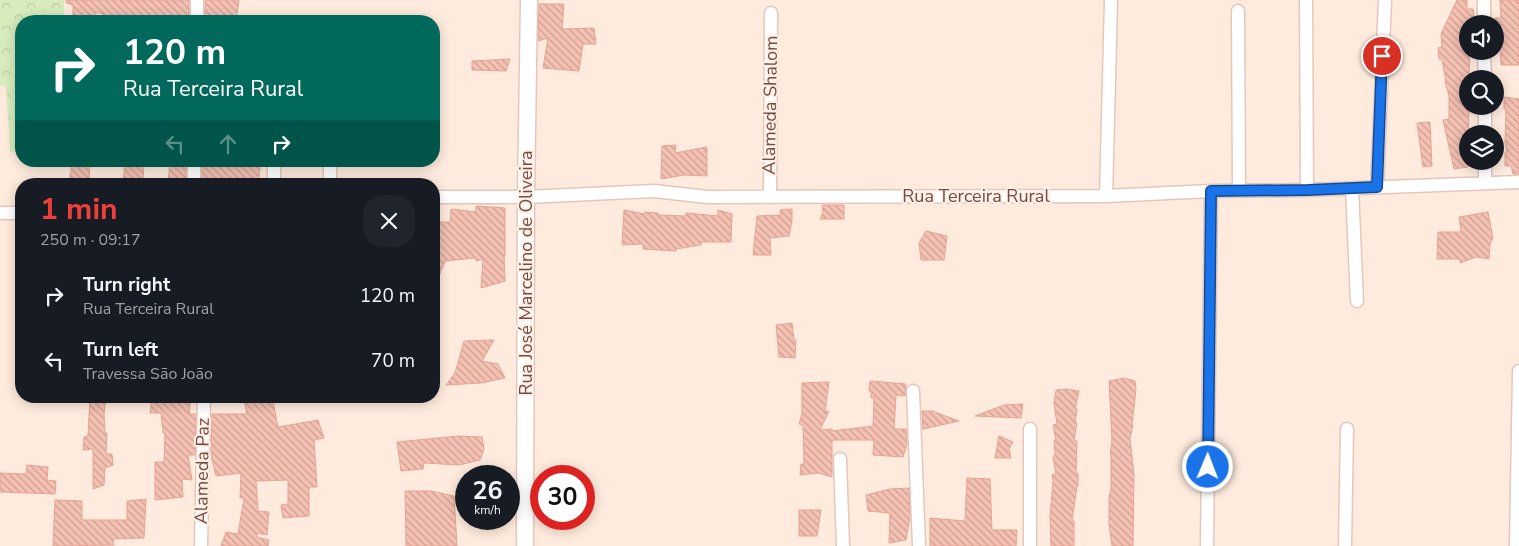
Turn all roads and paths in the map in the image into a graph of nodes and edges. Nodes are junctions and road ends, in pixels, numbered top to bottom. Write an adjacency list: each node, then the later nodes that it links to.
1 (197, 0): 9 (street)
2 (529, 0): 21 (street, Rua José Marcelino de Oliveira)
3 (1111, 0): 19 (street)
4 (1306, 0): 17 (street)
5 (1385, 0): 14 (street)
6 (1484, 0): 10 (street)
7 (1238, 11): 16 (street)
8 (771, 13): 22 (street, Alameda Shalom)
9 (197, 15)
10 (1484, 15)
11 (1485, 170): 12 (street)
12 (1485, 182): 13 (street, Rua Terceira Rural); 14 (street, Rua Terceira Rural)
13 (1519, 182)
14 (1377, 187): 15 (street, Rua Terceira Rural)
15 (1352, 188): 17 (street, Rua Terceira Rural); 25 (street)
16 (1238, 190): 17 (street, Rua Terceira Rural); 18 (street, Rua Terceira Rural)
17 (1308, 190)
18 (1211, 191): 19 (street, Rua Terceira Rural); 37 (street)
19 (1106, 196): 22 (street, Rua Terceira Rural)
20 (440, 197): 21 (street, Rua Terceira Rural)
21 (526, 197): 22 (street, Rua Terceira Rural); 33 (street, Rua José Marcelino de Oliveira)
22 (770, 197)
23 (15, 213): 24 (street)
24 (0, 214)
25 (1357, 301)
26 (1519, 371): 39 (street)
27 (913, 391): 35 (street)
28 (204, 403): 32 (street, Alameda Paz)
29 (1030, 428): 36 (street)
30 (1346, 429): 38 (street)
31 (840, 459): 34 (street)
32 (201, 546)
33 (525, 546)
34 (843, 546)
35 (919, 546)
36 (1030, 546)
37 (1207, 546)
38 (1345, 546)
39 (1516, 546)

